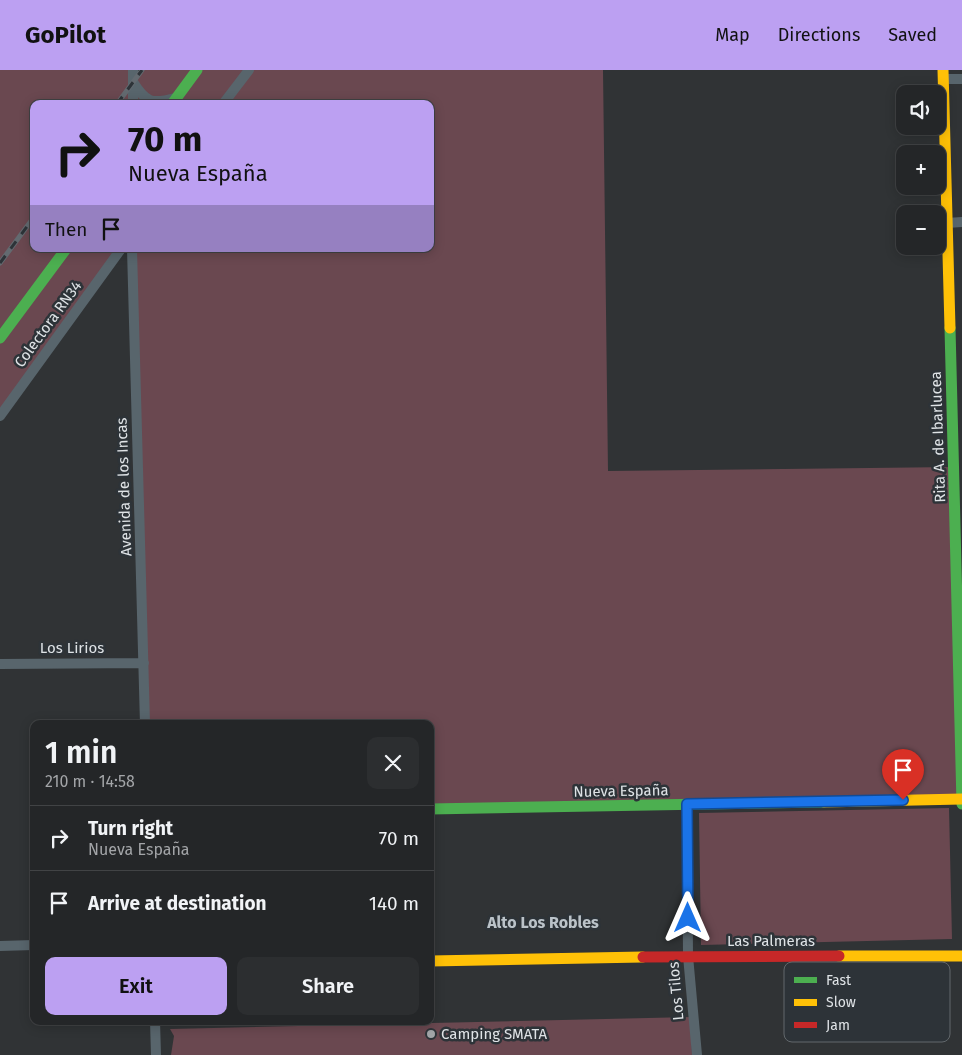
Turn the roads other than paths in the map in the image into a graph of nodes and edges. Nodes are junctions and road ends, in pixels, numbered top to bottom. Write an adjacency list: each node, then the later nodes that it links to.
1 (133, 70): 6 (street)
2 (197, 70): 9 (main road)
3 (249, 70): 10 (street)
4 (943, 75): 5 (street); 12 (main road, Rita A. de Ibarlucea)
5 (962, 79)
6 (133, 82): 7 (street); 8 (street)
7 (133, 100)
8 (151, 100)
9 (176, 100)
10 (226, 100)
11 (962, 222): 12 (street)
12 (947, 223): 17 (main road, Rita A. de Ibarlucea)
13 (64, 252): 16 (main road)
14 (119, 252): 18 (street, Colectora RN34)
15 (132, 252): 21 (street, Avenida de los Incas)
16 (0, 338)
17 (957, 371): 19 (main road, Rita A. de Ibarlucea)
18 (0, 416)
19 (959, 515): 20 (main road, Rita A. de Ibarlucea)
20 (961, 659): 24 (main road, Rita A. de Ibarlucea)
21 (144, 663): 22 (street, Los Lirios); 23 (street, Avenida de los Incas)
22 (0, 664)
23 (145, 720)
24 (962, 799): 25 (main road, Nueva España); 26 (main road, Rita A. de Ibarlucea)
25 (687, 804): 27 (main road, Nueva España); 30 (street, Los Tilos)
26 (962, 804)
27 (434, 809)
28 (30, 945): 29 (street)
29 (0, 946)
30 (688, 956): 31 (main road, Las Palmeras); 32 (main road, Las Palmeras); 35 (street, Los Tilos)
31 (962, 956)
32 (434, 961)
33 (155, 1025): 34 (street)
34 (156, 1055)
35 (697, 1055)

